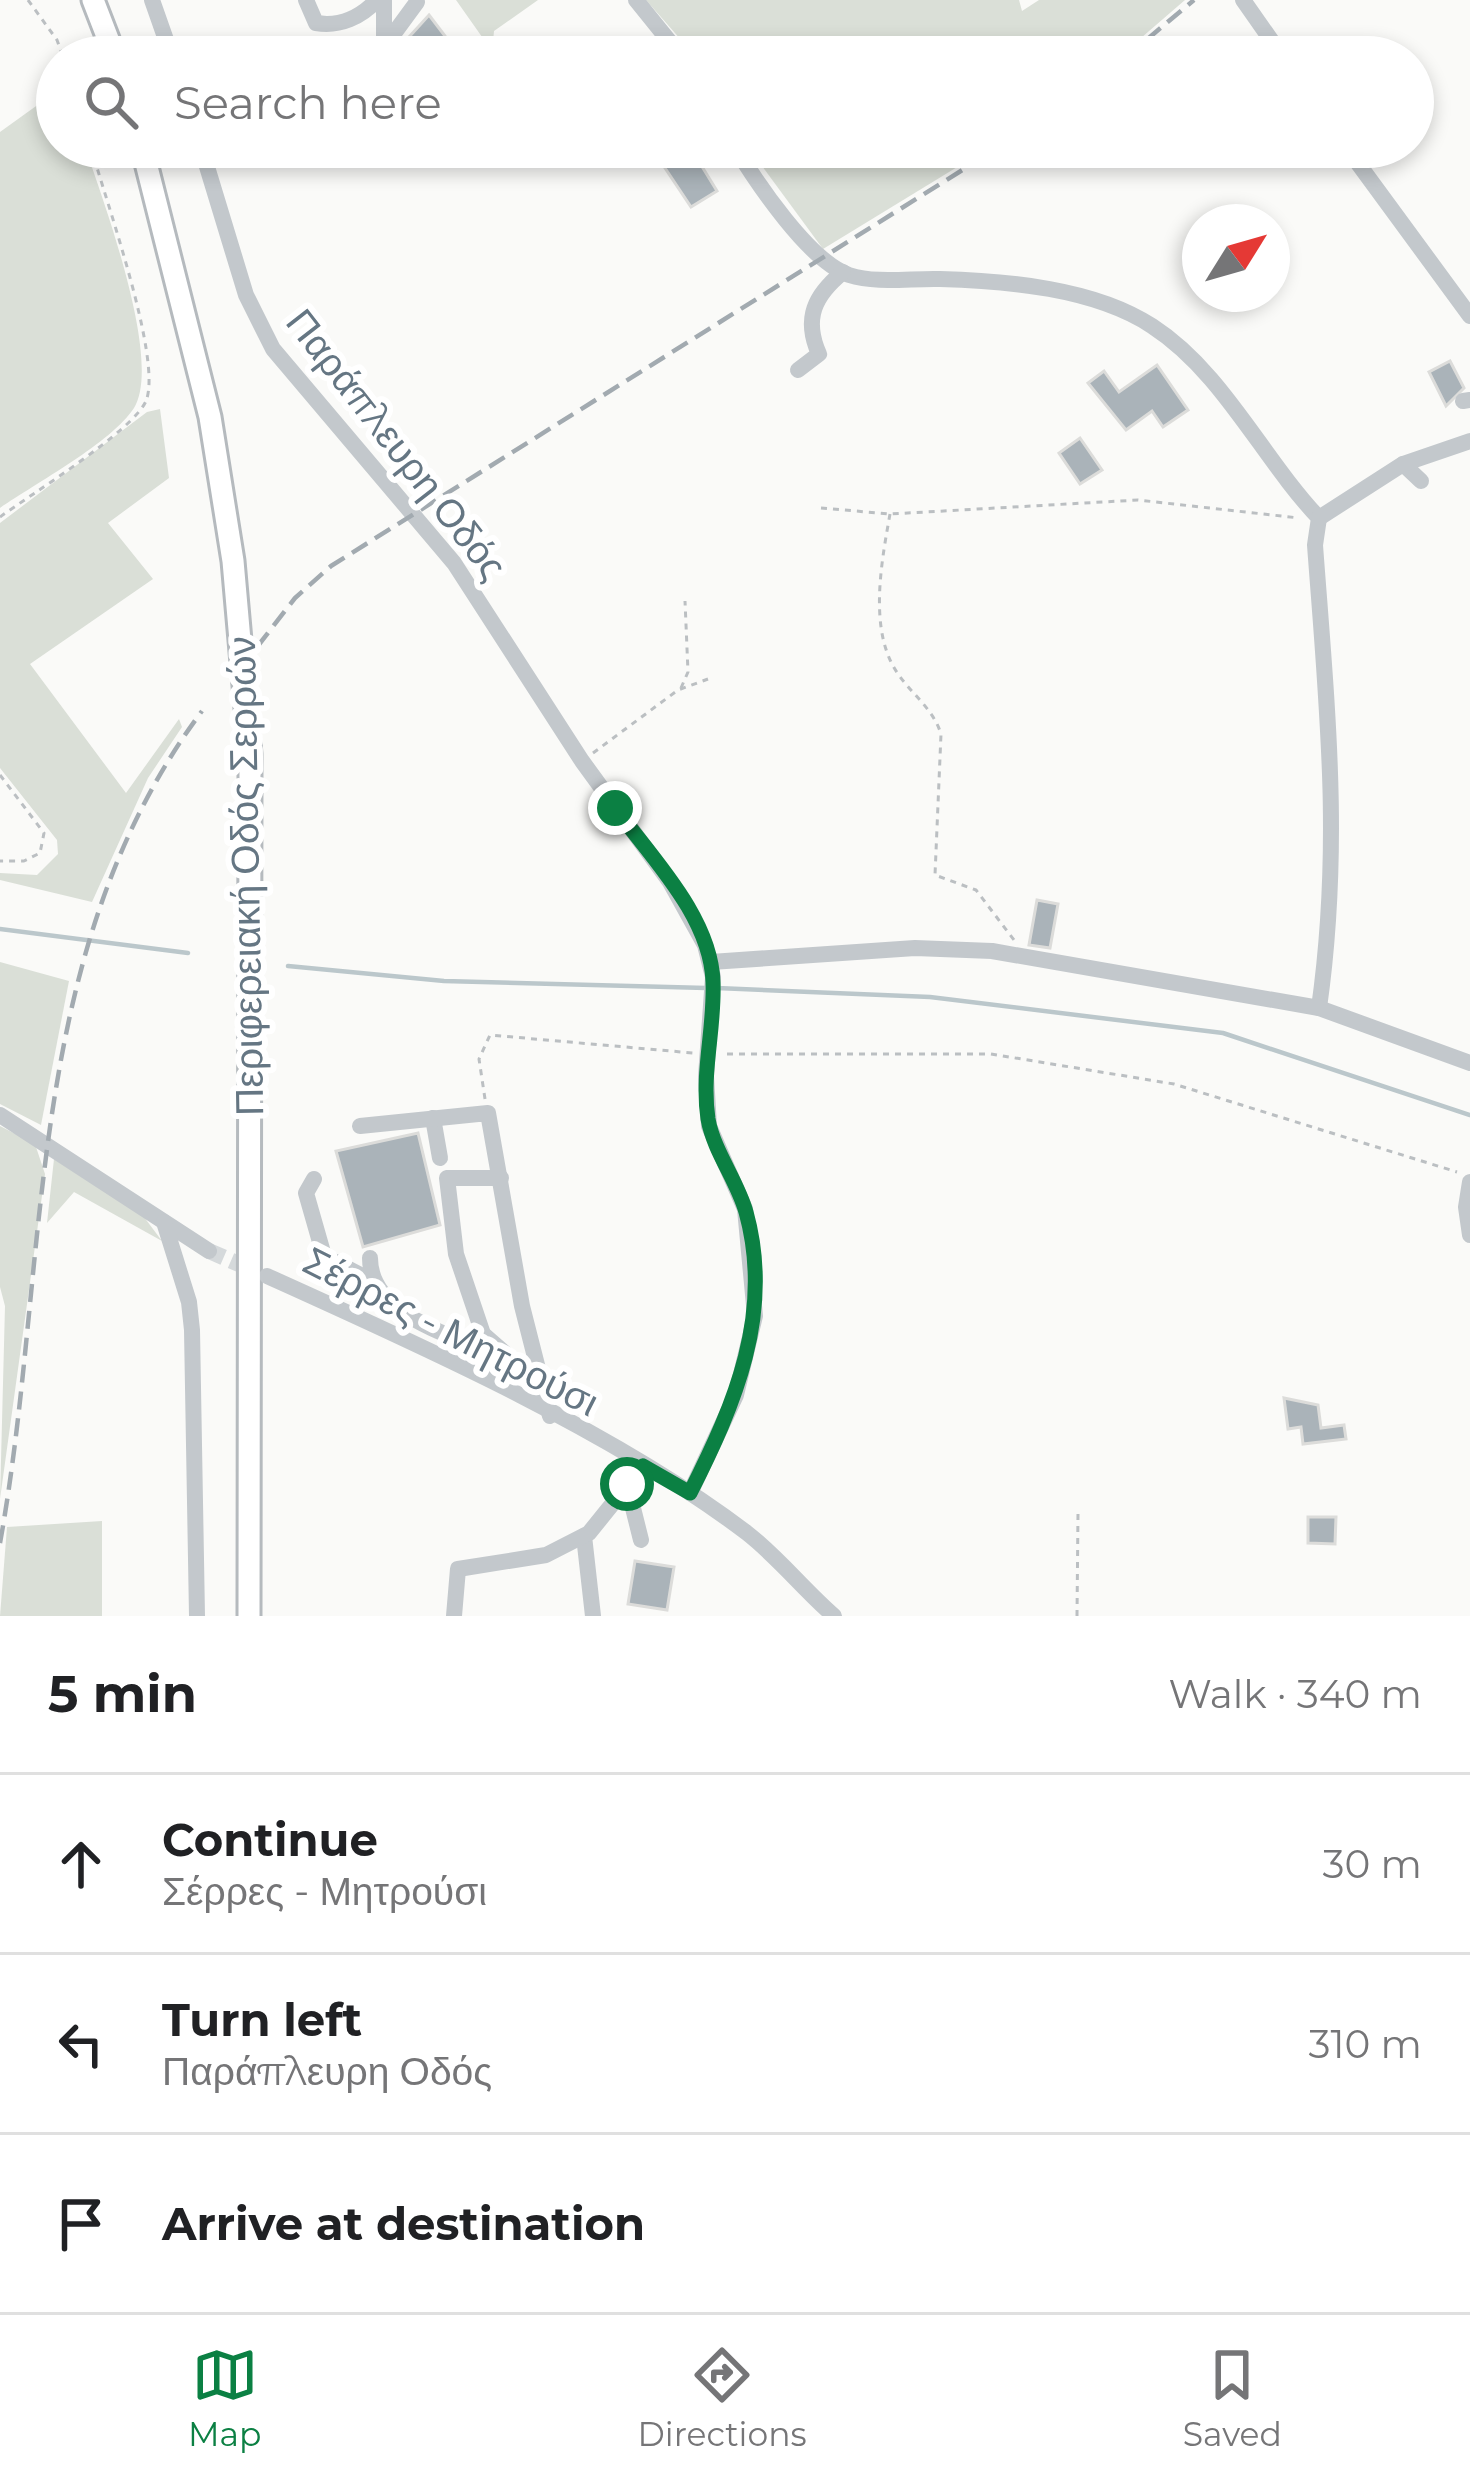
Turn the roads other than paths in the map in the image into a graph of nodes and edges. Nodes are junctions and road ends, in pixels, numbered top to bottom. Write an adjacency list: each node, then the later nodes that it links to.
1 (93, 0): 8 (main road)
2 (152, 0): 9 (street)
3 (306, 0): 4 (street)
4 (380, 0): 10 (street)
5 (636, 0): 12 (street)
6 (1243, 0): 13 (street)
7 (417, 2): 11 (street)
8 (107, 36)
9 (165, 36)
10 (386, 36)
11 (397, 36)
12 (665, 36)
13 (1268, 36)
14 (147, 168): 50 (main road, Περιφερειακή Οδός Σερρών)
15 (207, 168): 25 (street, Παράπλευρη Οδός)
16 (750, 168): 18 (street)
17 (1361, 168): 19 (street)
18 (843, 272): 20 (street); 24 (street)
19 (1470, 316)
20 (799, 370)
21 (1470, 441): 22 (street)
22 (1403, 464): 23 (street); 24 (street)
23 (1421, 481)
24 (1319, 518): 26 (street)
25 (712, 970): 26 (street); 46 (street, Παράπλευρη Οδός)
26 (1318, 1007): 27 (street)
27 (1470, 1063)
28 (0, 1115): 35 (street)
29 (433, 1118): 30 (street); 31 (street); 32 (street)
30 (360, 1126)
31 (440, 1158)
32 (501, 1178): 41 (street); 42 (street)
33 (314, 1179): 40 (street)
34 (1470, 1180): 36 (street)
35 (164, 1222): 37 (street); 49 (street)
36 (1470, 1235)
37 (209, 1251)
38 (370, 1258): 40 (street)
39 (267, 1276): 43 (street, Σέρρες - Μητρούσι)
40 (370, 1280): 41 (street)
41 (483, 1334): 42 (street)
42 (539, 1383): 43 (street)
43 (550, 1416): 44 (street, Σέρρες - Μητρούσι)
44 (643, 1466): 45 (street); 46 (street, Σέρρες - Μητρούσι)
45 (627, 1484): 47 (street); 48 (street)
46 (690, 1493): 53 (street, Σέρρες - Μητρούσι)
47 (584, 1536): 51 (street); 52 (street)
48 (640, 1540)
49 (197, 1616)
50 (249, 1616)
51 (454, 1616)
52 (593, 1616)
53 (834, 1616)

